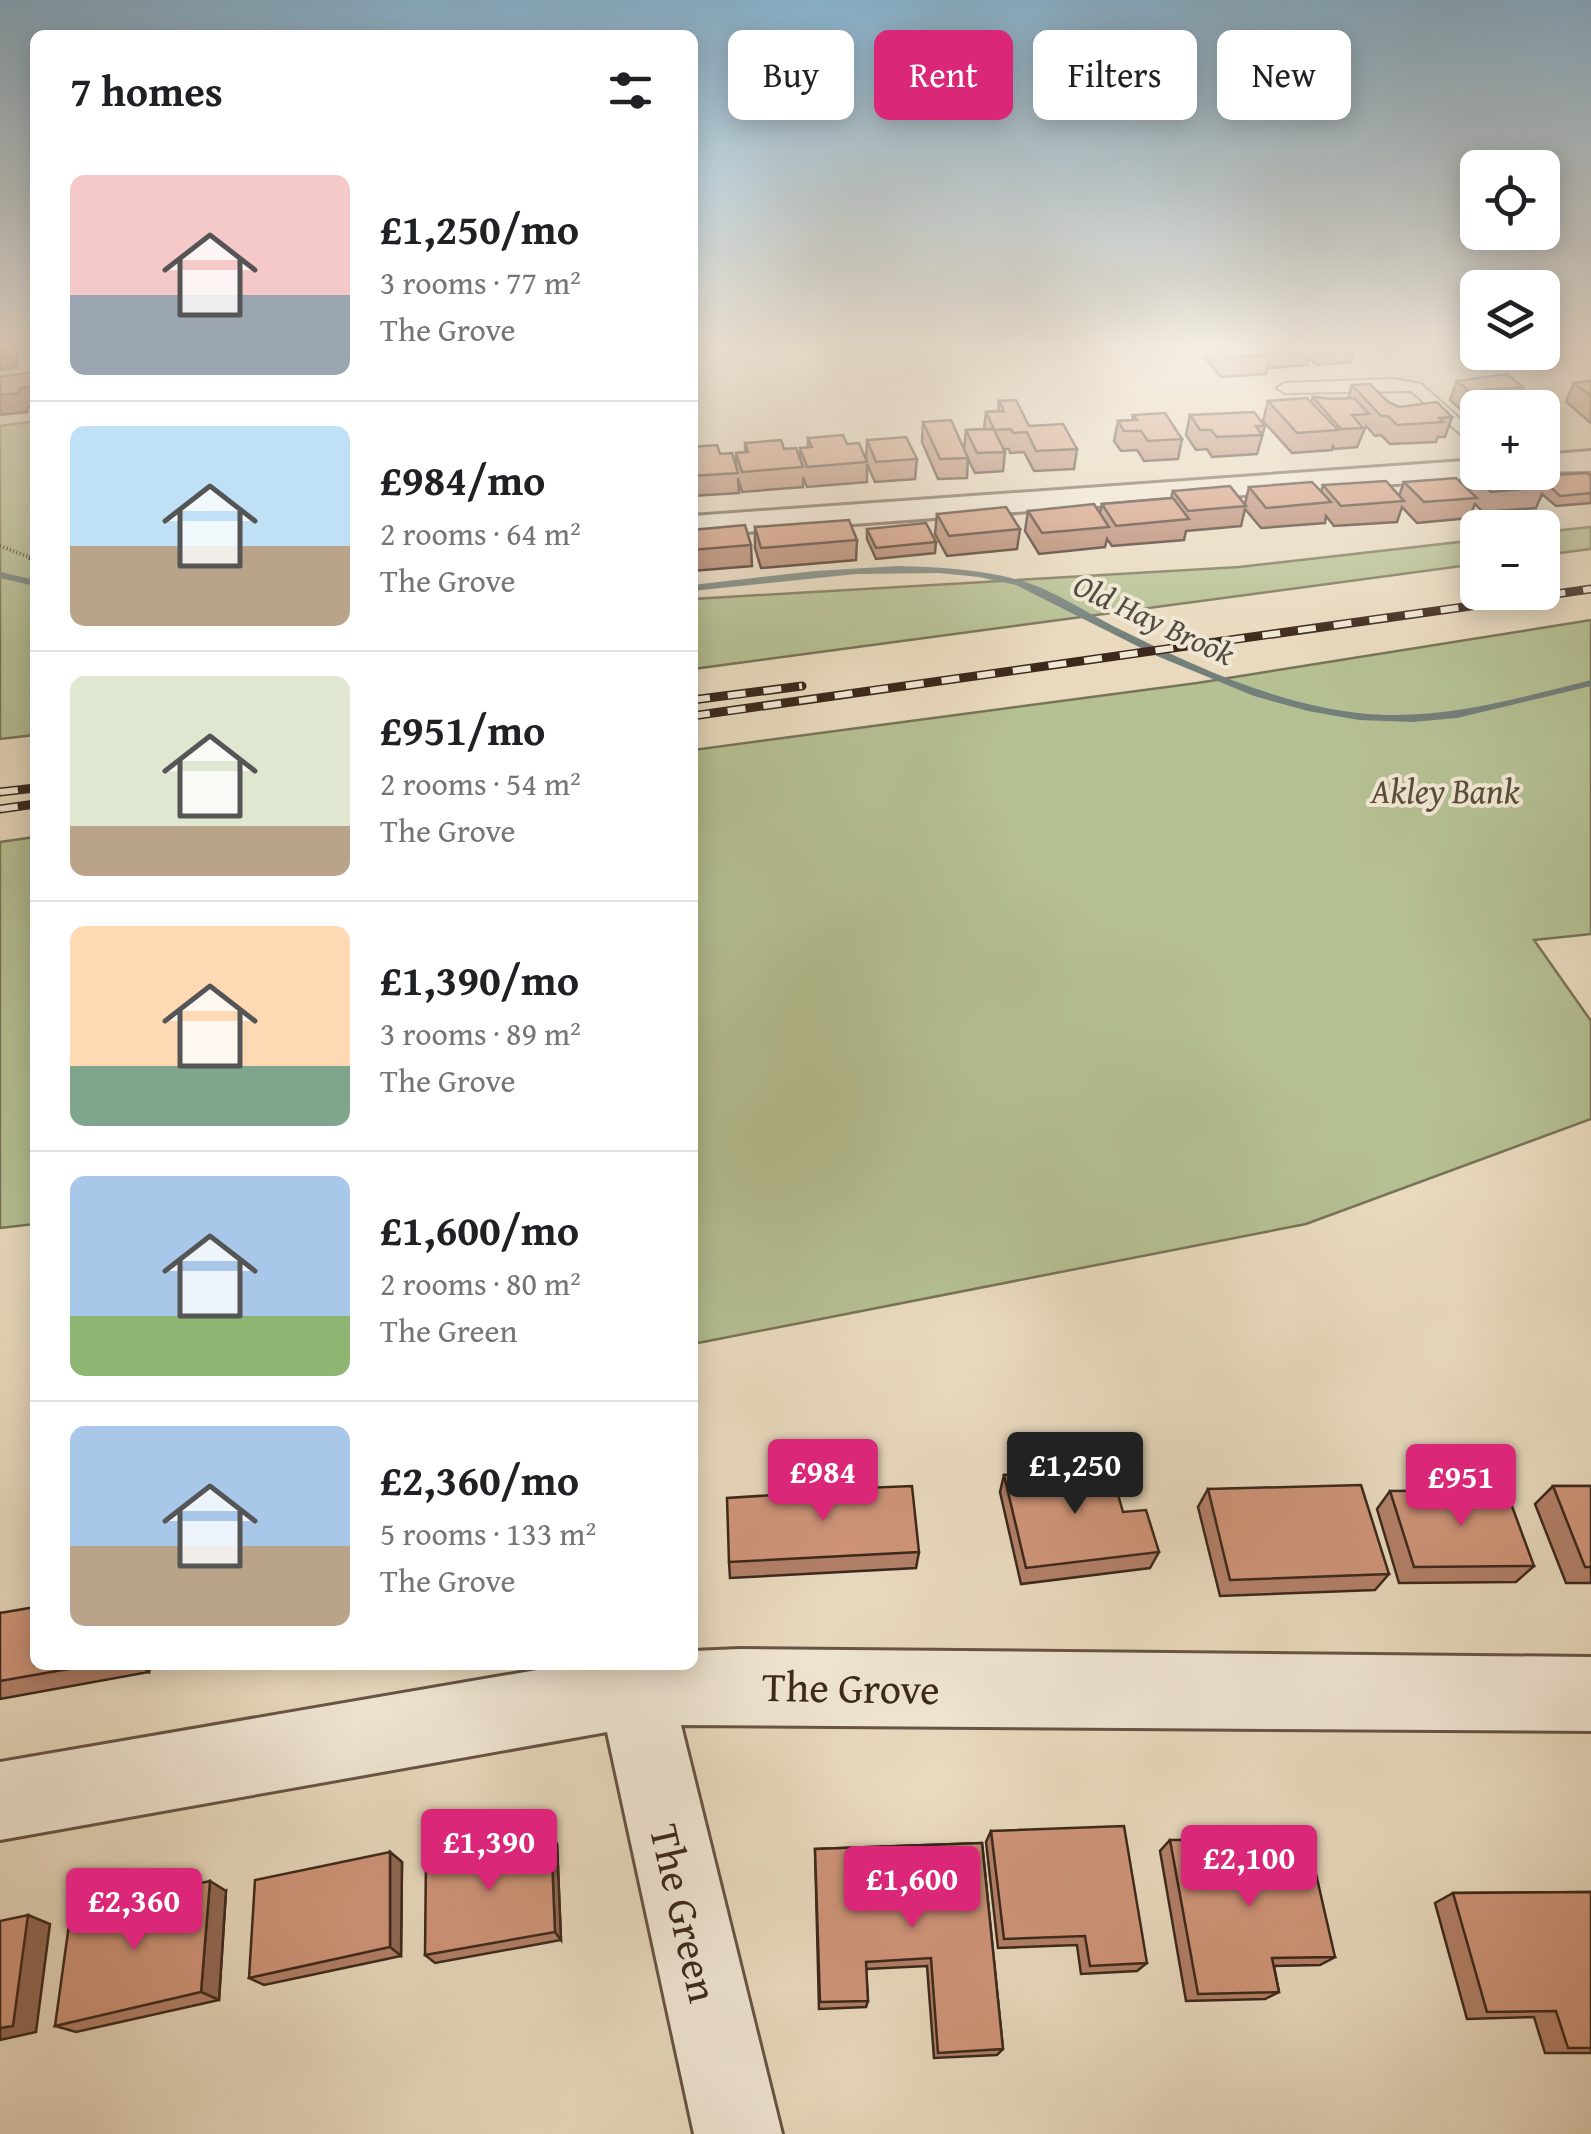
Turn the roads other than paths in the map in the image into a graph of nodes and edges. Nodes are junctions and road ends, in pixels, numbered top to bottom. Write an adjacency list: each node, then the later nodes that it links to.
1 (1591, 462): 2 (street)
2 (1560, 464)
3 (1460, 471): 4 (street)
4 (698, 526)
5 (635, 1690): 6 (street, The Grove); 7 (street, The Grove); 8 (street, The Green)
6 (1591, 1694)
7 (0, 1801)
8 (738, 2134)

